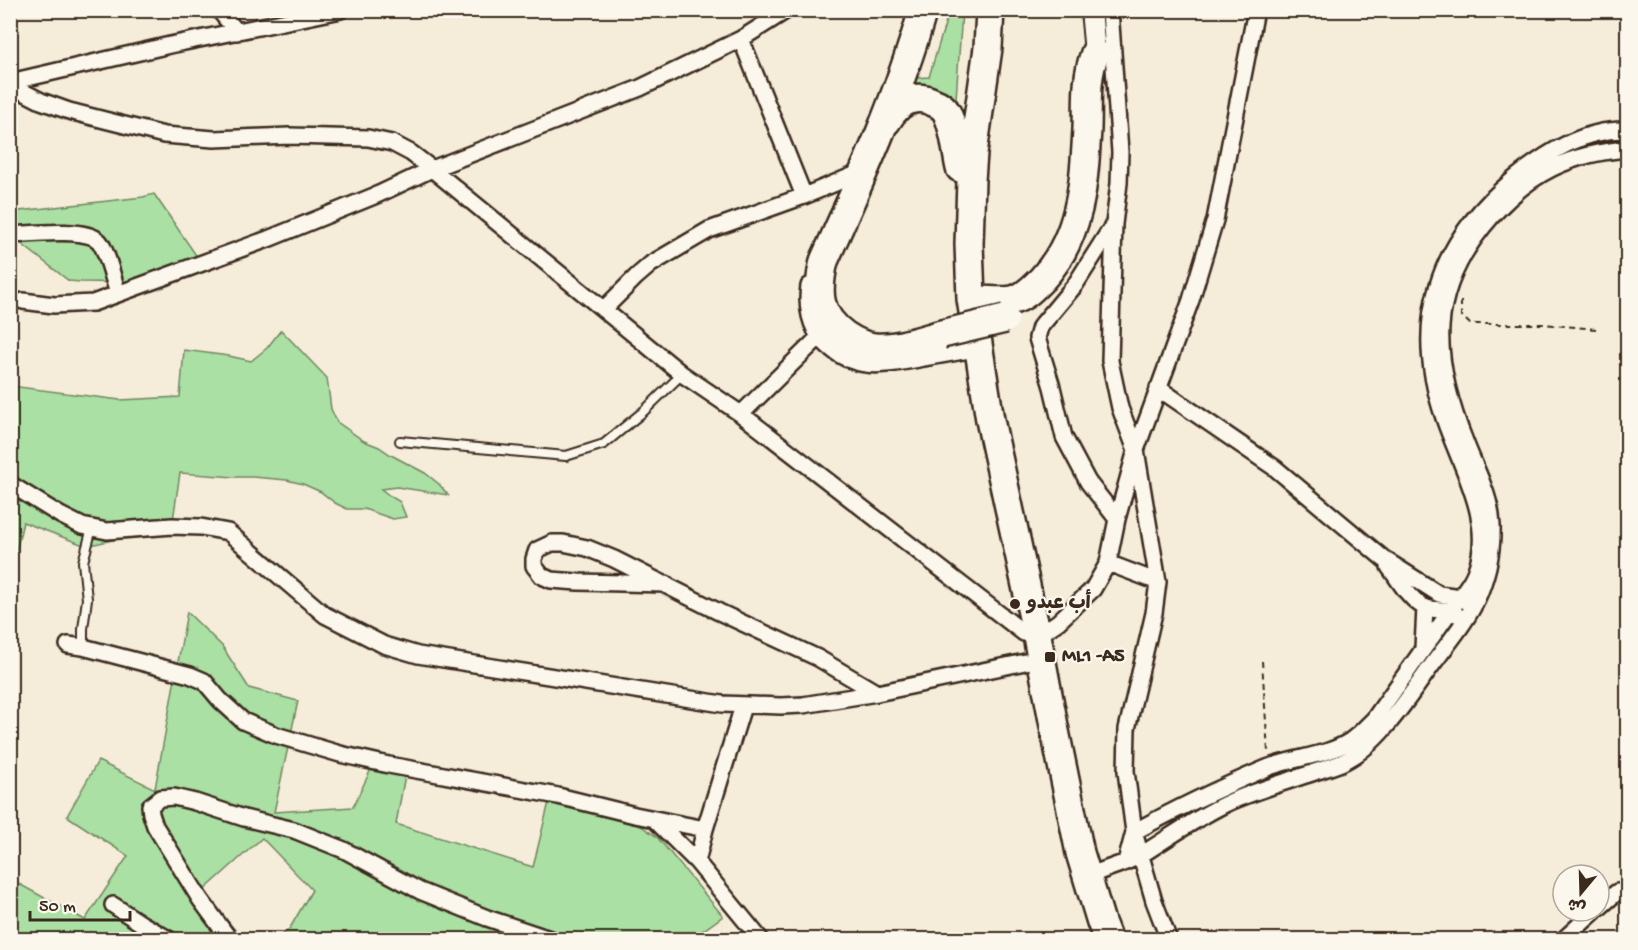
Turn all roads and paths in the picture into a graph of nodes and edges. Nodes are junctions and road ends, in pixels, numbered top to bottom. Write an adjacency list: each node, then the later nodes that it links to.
1 (219, 10): 10 (street)
2 (341, 10): 10 (street)
3 (787, 10): 11 (street)
4 (923, 10): 14 (highway)
5 (977, 10): 17 (highway)
6 (990, 10): 26 (highway)
7 (1090, 10): 12 (street)
8 (1110, 10): 21 (street)
9 (1256, 10): 33 (street)
10 (237, 32): 13 (street)
11 (741, 39): 18 (street); 20 (street)
12 (1096, 63): 23 (highway, bridge); 26 (highway)
13 (10, 83): 18 (street)
14 (883, 127): 17 (highway); 19 (highway)
15 (1628, 130): 44 (street)
16 (1628, 149): 45 (street)
17 (960, 168): 31 (highway)
18 (432, 169): 24 (street); 28 (street)
19 (864, 171): 20 (street); 23 (highway)
20 (804, 196): 28 (street)
21 (1114, 224): 36 (street); 38 (street)
22 (10, 235): 24 (street)
23 (816, 290): 30 (street)
24 (118, 294): 27 (street)
25 (1461, 296): 29 (path)
26 (971, 299): 49 (highway)
27 (23, 302)
28 (604, 309): 32 (street)
29 (1596, 329)
30 (819, 337): 31 (street); 34 (street)
31 (969, 350): 49 (highway)
32 (682, 374): 34 (street); 35 (lane)
33 (1158, 388): 36 (street); 40 (street)
34 (741, 414): 49 (street)
35 (400, 441)
36 (1136, 450): 38 (street); 42 (street)
37 (10, 484): 39 (street)
38 (1117, 519): 41 (street)
39 (92, 528): 50 (lane); 54 (street)
40 (1384, 559): 44 (street); 46 (street)
41 (1108, 563): 42 (street); 49 (street)
42 (1158, 582): 58 (street)
43 (666, 584): 43 (street); 53 (street)
44 (1460, 597): 45 (street); 47 (street)
45 (1474, 606): 48 (street)
46 (1425, 607): 47 (street); 51 (street)
47 (1451, 610): 48 (street); 51 (street)
48 (1465, 619): 59 (street)
49 (1030, 643): 53 (street); 62 (highway); 71 (highway)
50 (75, 646): 56 (street)
51 (1423, 648): 55 (street)
52 (1262, 662): 55 (path)
53 (877, 693): 54 (street)
54 (743, 706): 57 (street)
55 (1269, 767): 58 (street)
56 (654, 819): 57 (street); 60 (street)
57 (705, 829): 60 (street)
58 (1134, 832): 59 (street); 61 (street)
59 (1141, 855): 61 (street); 73 (street)
60 (697, 862): 70 (street)
61 (1126, 862): 62 (street)
62 (1087, 876): 72 (highway)
63 (1617, 892): 64 (street)
64 (1611, 897)
65 (113, 905): 67 (street)
66 (1581, 923): 74 (street)
67 (170, 939)
68 (231, 939): 69 (street)
69 (553, 939)
70 (761, 939)
71 (1094, 939)
72 (1108, 939)
73 (1169, 939)
74 (1563, 939)

